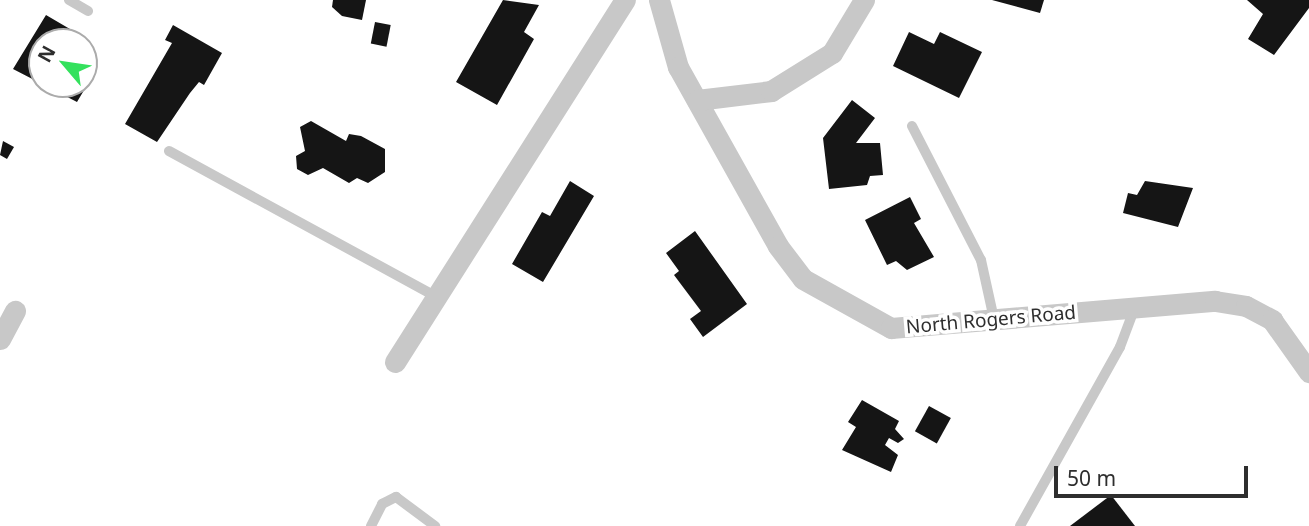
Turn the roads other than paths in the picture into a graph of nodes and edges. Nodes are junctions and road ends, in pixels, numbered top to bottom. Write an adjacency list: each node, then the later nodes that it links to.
1 (69, 0): 5 (lane)
2 (625, 0): 9 (street)
3 (659, 0): 6 (street, North Rogers Road)
4 (864, 0): 6 (street)
5 (88, 11)
6 (697, 100): 12 (street, North Rogers Road)
7 (912, 126): 12 (lane)
8 (169, 151): 9 (lane)
9 (437, 296): 14 (street)
10 (1135, 307): 12 (street, North Rogers Road); 15 (street, North Rogers Road); 18 (lane)
11 (15, 312): 13 (street)
12 (993, 320)
13 (0, 339)
14 (395, 362)
15 (1309, 372)
16 (371, 526): 17 (lane)
17 (435, 526)
18 (1020, 526)

